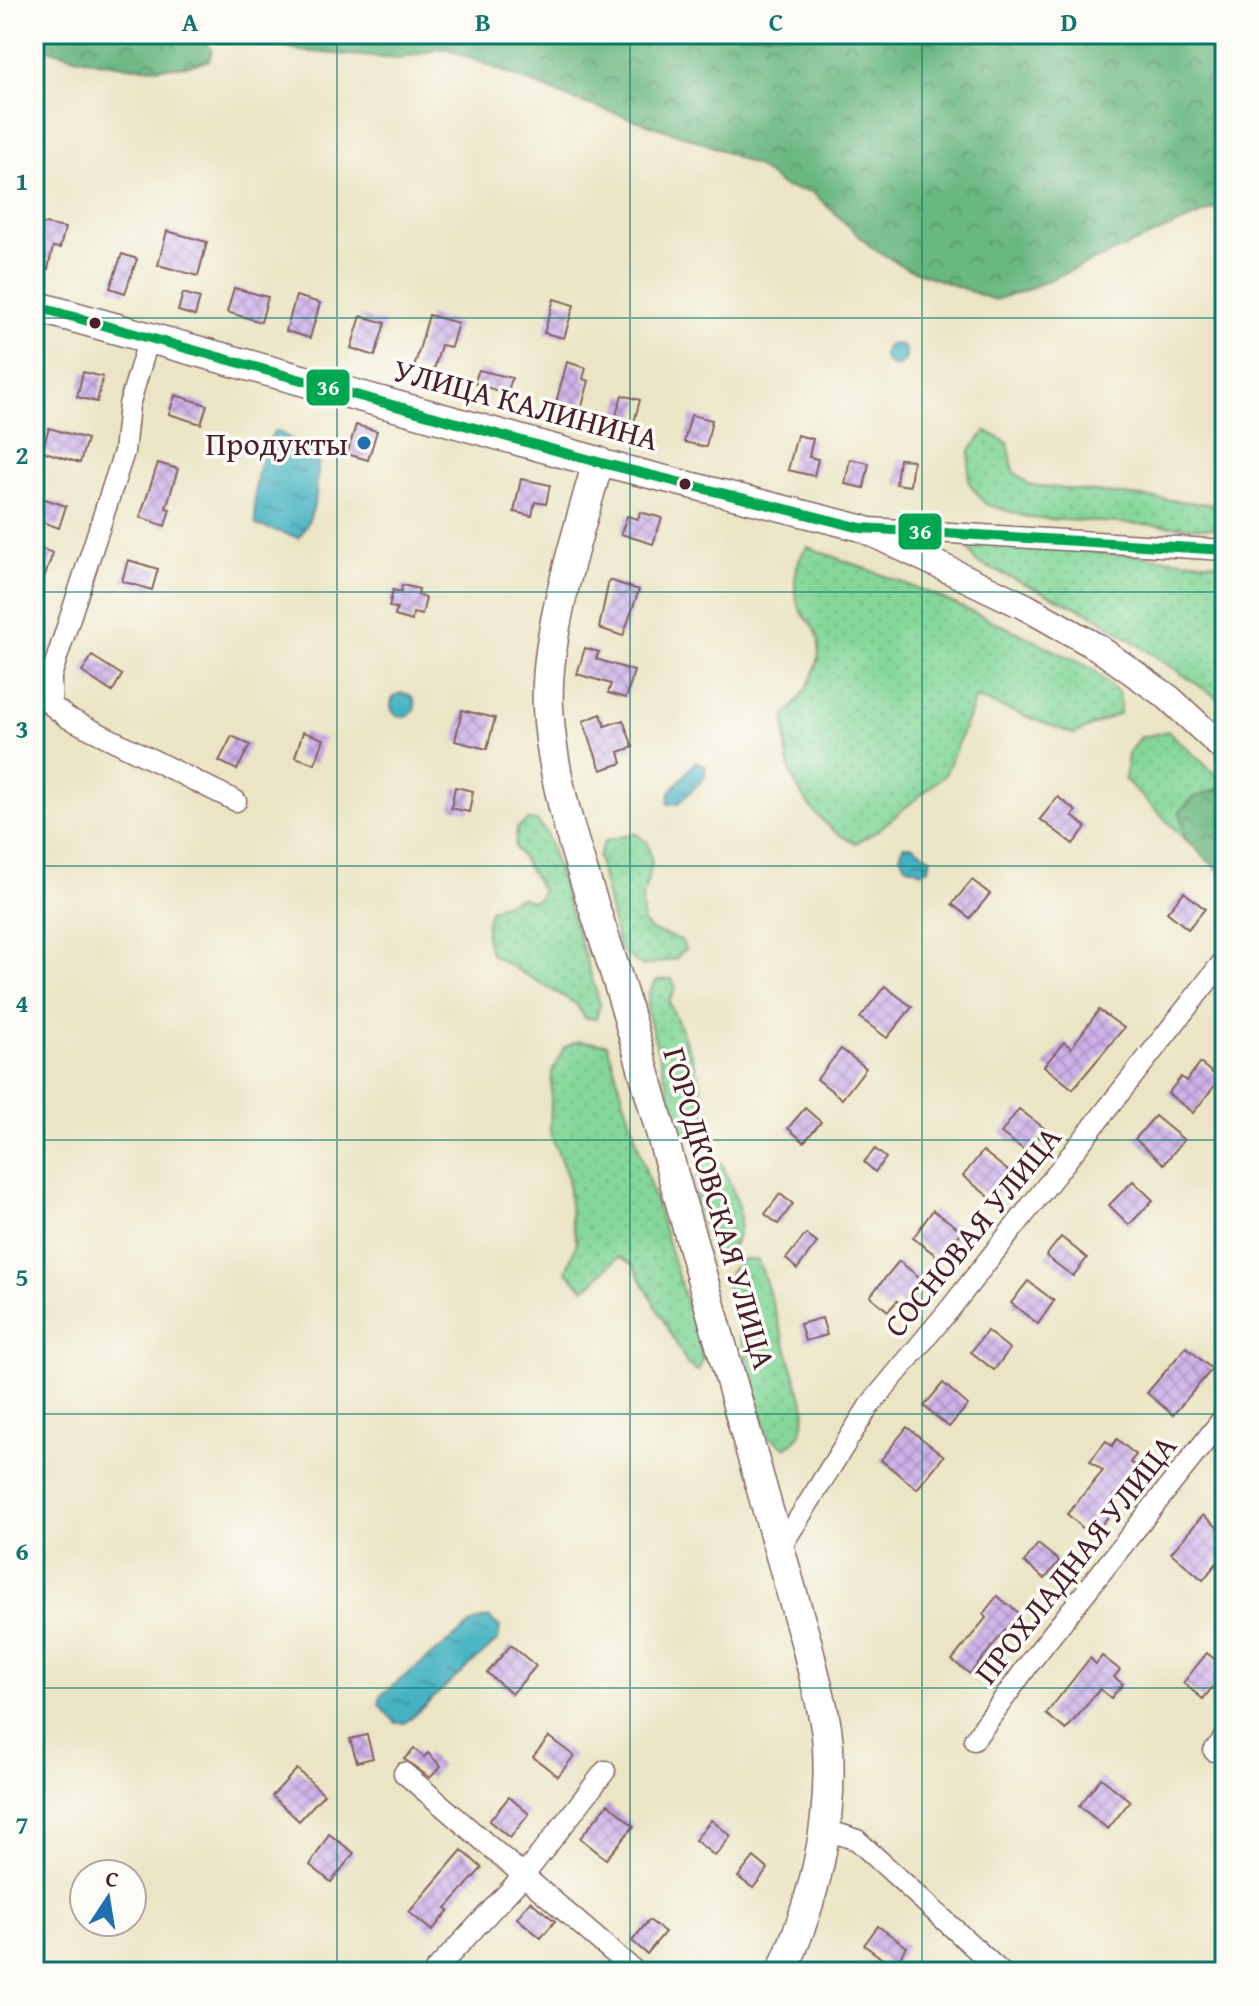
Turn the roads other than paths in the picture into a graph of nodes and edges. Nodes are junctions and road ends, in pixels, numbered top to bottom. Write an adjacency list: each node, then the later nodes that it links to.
1 (34, 306): 2 (main road, УЛИЦА КАЛИНИНА)
2 (149, 338): 3 (main road, УЛИЦА КАЛИНИНА); 7 (street)
3 (598, 462): 4 (street, УЛИЦА КАЛИНИНА); 10 (main road, ГОРОДКОВСКАЯ УЛИЦА)
4 (861, 528): 5 (street); 6 (street, УЛИЦА КАЛИНИНА)
5 (1225, 550)
6 (1225, 750)
7 (236, 801)
8 (1225, 959): 10 (street, СОСНОВАЯ УЛИЦА)
9 (1225, 1416): 11 (street, ПРОХЛАДНАЯ УЛИЦА)
10 (779, 1550): 14 (main road, ГОРОДКОВСКАЯ УЛИЦА)
11 (974, 1740)
12 (605, 1771): 15 (street)
13 (404, 1773): 15 (street)
14 (827, 1830): 18 (main road, ГОРОДКОВСКАЯ УЛИЦА); 19 (street)
15 (525, 1874): 16 (street); 17 (street)
16 (434, 1972)
17 (636, 1972)
18 (782, 1972)
19 (1001, 1972)

